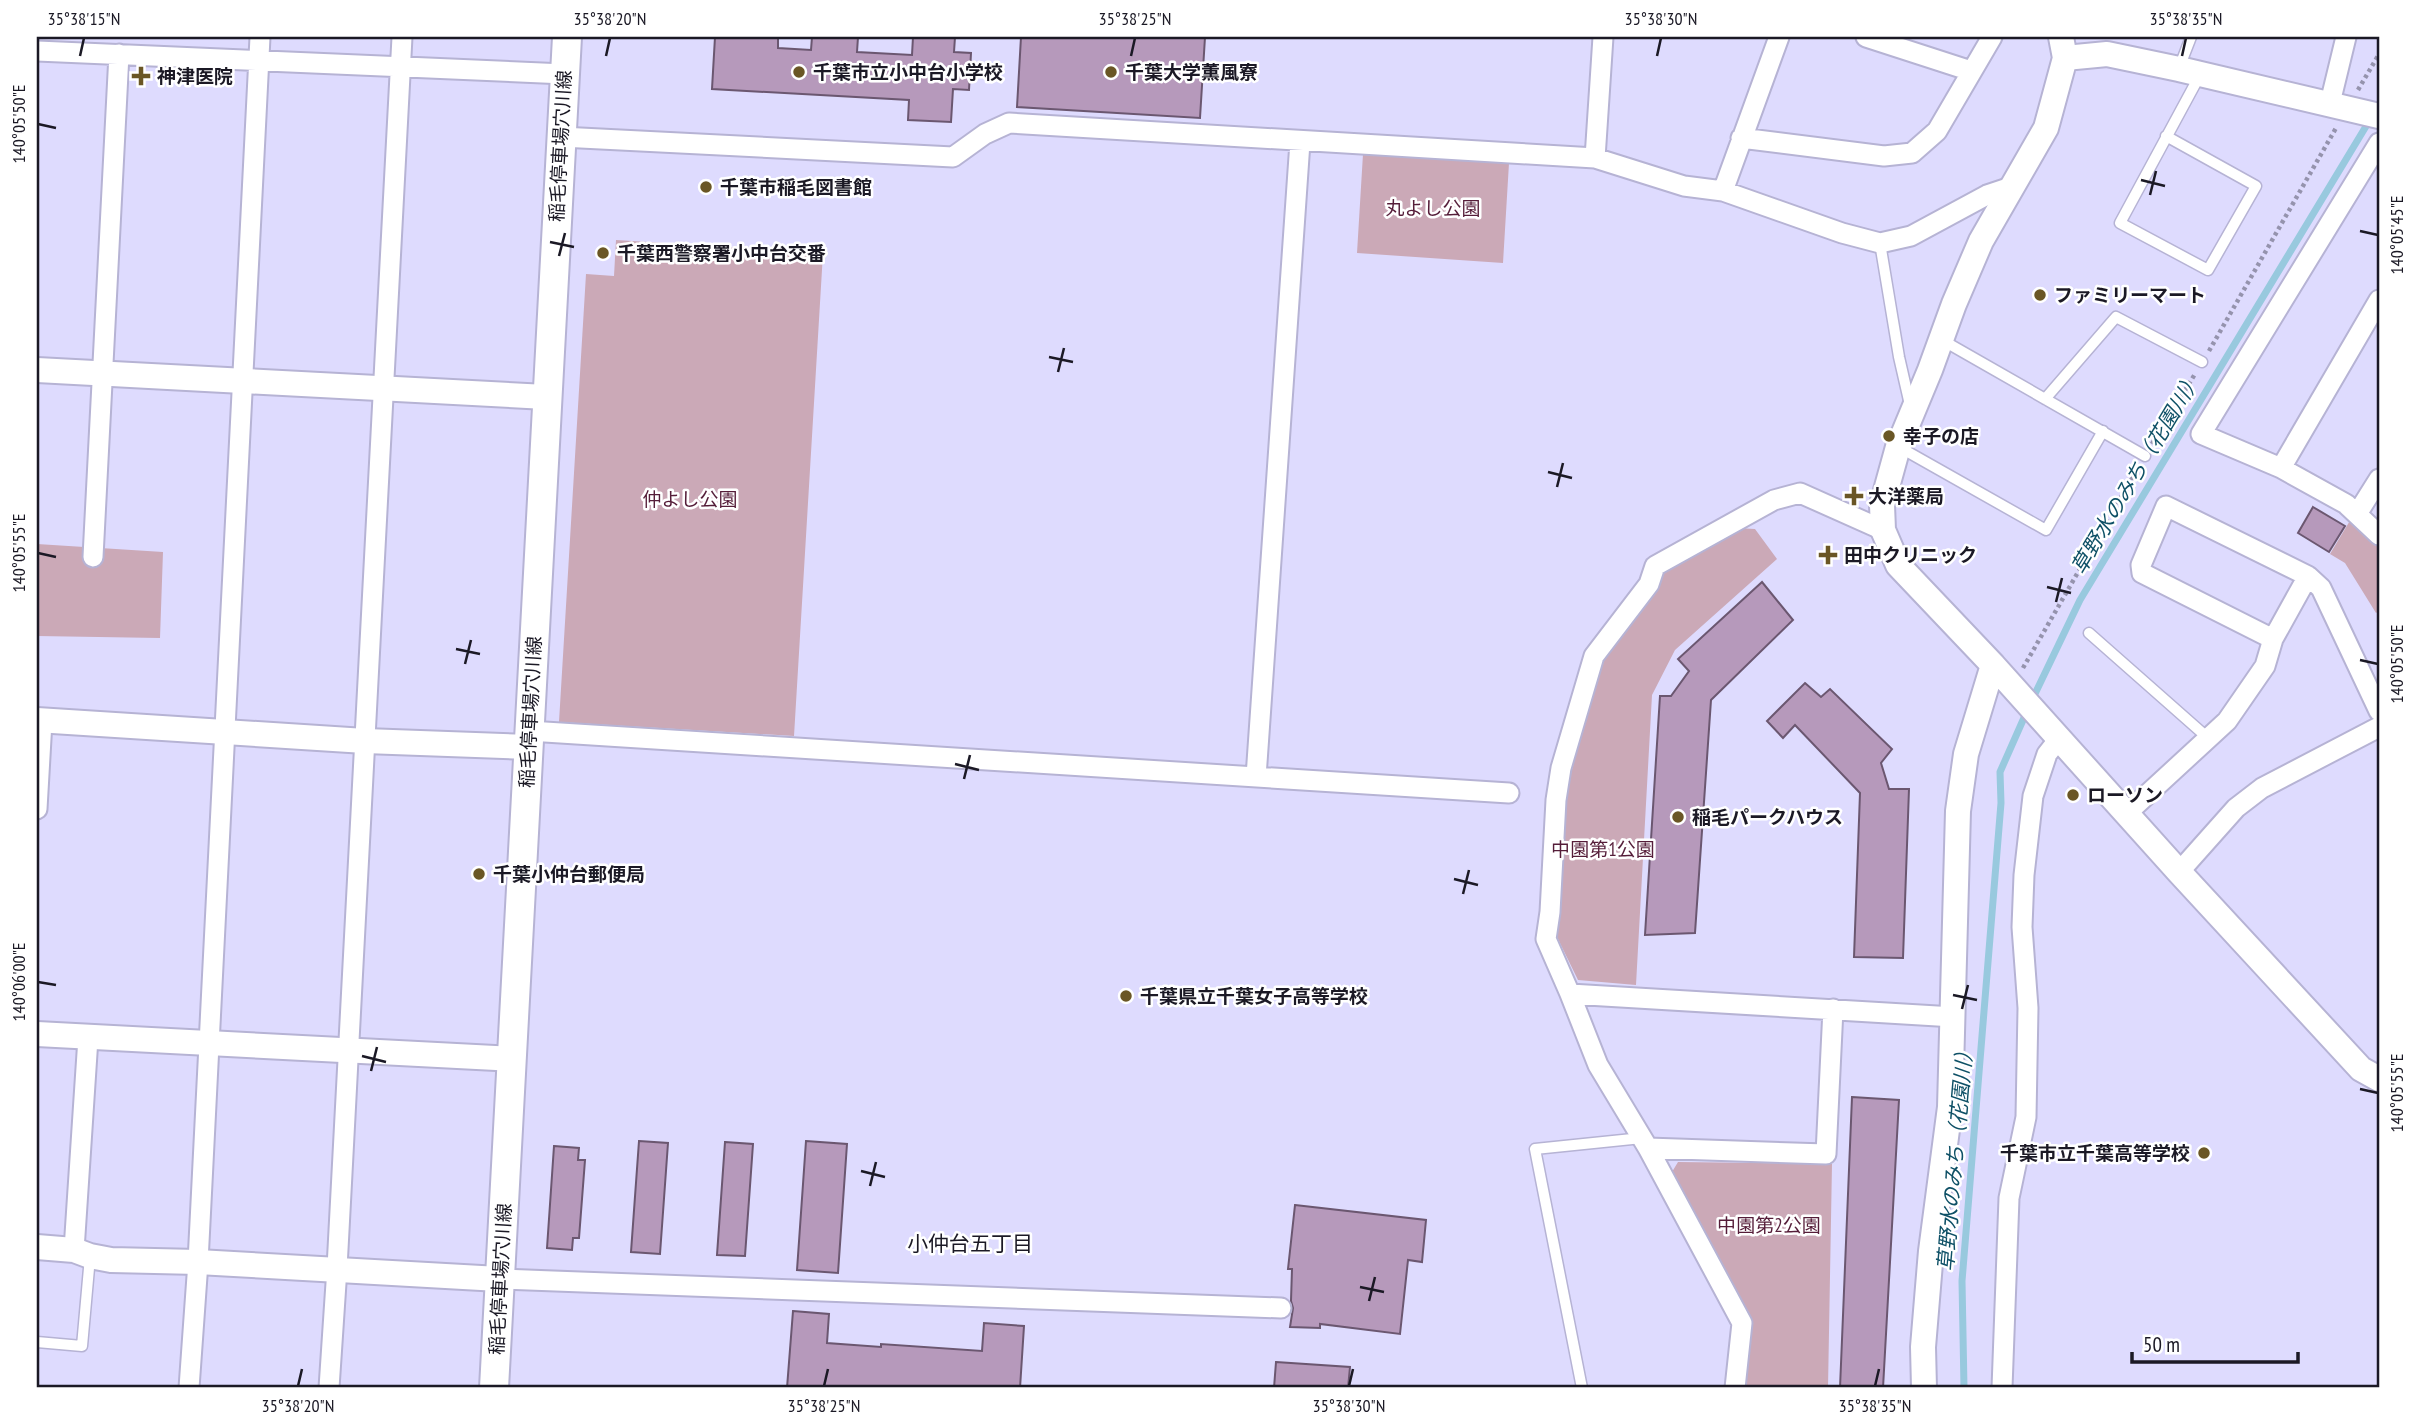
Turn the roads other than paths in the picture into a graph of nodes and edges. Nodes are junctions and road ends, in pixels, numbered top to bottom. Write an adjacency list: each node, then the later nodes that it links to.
1 (260, 37): 13 (street)
2 (401, 37): 14 (street)
3 (567, 37): 17 (main road, 稲毛停車場穴川線)
4 (1602, 37): 25 (street)
5 (1779, 37): 22 (street)
6 (1866, 37): 15 (street)
7 (1992, 37): 15 (street)
8 (2191, 37): 16 (lane)
9 (2346, 37): 18 (street)
10 (2063, 47): 16 (street); 26 (street)
11 (37, 51): 12 (street)
12 (119, 54): 13 (street); 33 (street)
13 (259, 61): 14 (street); 34 (street)
14 (400, 67): 17 (street); 35 (street)
15 (1971, 71): 22 (street)
16 (2190, 72): 18 (street); 20 (lane)
17 (565, 74): 21 (main road, 稲毛停車場穴川線)
18 (2339, 106): 19 (street)
19 (2379, 116)
20 (2166, 136): 20 (lane)
21 (561, 137): 23 (street); 36 (main road, 稲毛停車場穴川線)
22 (1741, 138): 27 (street)
23 (1300, 142): 25 (street); 60 (street)
24 (2379, 143): 42 (street)
25 (1595, 158): 27 (street)
26 (2011, 187): 28 (street); 30 (street)
27 (1723, 191): 28 (street)
28 (1880, 243): 38 (lane)
29 (2379, 300): 42 (street)
30 (1941, 340): 37 (lane); 38 (street)
31 (2202, 362): 37 (lane)
32 (37, 370): 33 (street)
33 (103, 373): 34 (street); 47 (street)
34 (243, 381): 35 (street); 55 (street)
35 (383, 388): 36 (street); 59 (street)
36 (546, 397): 58 (main road, 稲毛停車場穴川線)
37 (2045, 399): 39 (lane)
38 (1912, 413): 40 (street)
39 (2103, 431): 40 (lane); 41 (lane)
40 (1898, 447): 45 (street)
41 (2145, 456)
42 (2281, 468): 44 (street)
43 (2379, 479): 44 (street)
44 (2357, 514): 46 (street)
45 (1883, 530): 51 (street); 65 (street)
46 (2379, 535)
47 (93, 557)
48 (2308, 576): 50 (street); 50 (street); 52 (street)
49 (2089, 633): 57 (lane)
50 (2273, 639): 57 (street)
51 (1993, 664): 56 (street); 67 (street)
52 (2379, 710)
53 (39, 720): 55 (street); 62 (street)
54 (2379, 727): 64 (street)
55 (225, 732): 59 (street); 70 (street)
56 (2052, 733): 63 (street); 88 (street)
57 (2208, 738): 63 (street)
58 (529, 739): 59 (street); 60 (street); 72 (main road, 稲毛停車場穴川線)
59 (365, 741): 71 (street)
60 (1256, 776): 61 (street)
61 (1509, 793)
62 (37, 809)
63 (2126, 814): 64 (street)
64 (2179, 872): 73 (street)
65 (1570, 993): 66 (street); 74 (street)
66 (1833, 1009): 67 (street); 74 (street)
67 (1954, 1017): 87 (street)
68 (37, 1034): 69 (street)
69 (88, 1038): 70 (street); 76 (street)
70 (209, 1045): 71 (street); 77 (street)
71 (349, 1051): 72 (street); 78 (street)
72 (513, 1059): 79 (main road, 稲毛停車場穴川線)
73 (2379, 1079)
74 (1645, 1143): 85 (lane); 86 (street)
75 (37, 1247): 76 (street)
76 (82, 1253): 77 (street); 81 (lane)
77 (198, 1262): 78 (street); 82 (street)
78 (338, 1268): 79 (street); 83 (street)
79 (499, 1279): 80 (street); 84 (main road, 稲毛停車場穴川線)
80 (1281, 1308)
81 (37, 1342)
82 (189, 1388)
83 (329, 1388)
84 (494, 1388)
85 (1582, 1388)
86 (1735, 1388)
87 (1924, 1388)
88 (2002, 1388)

